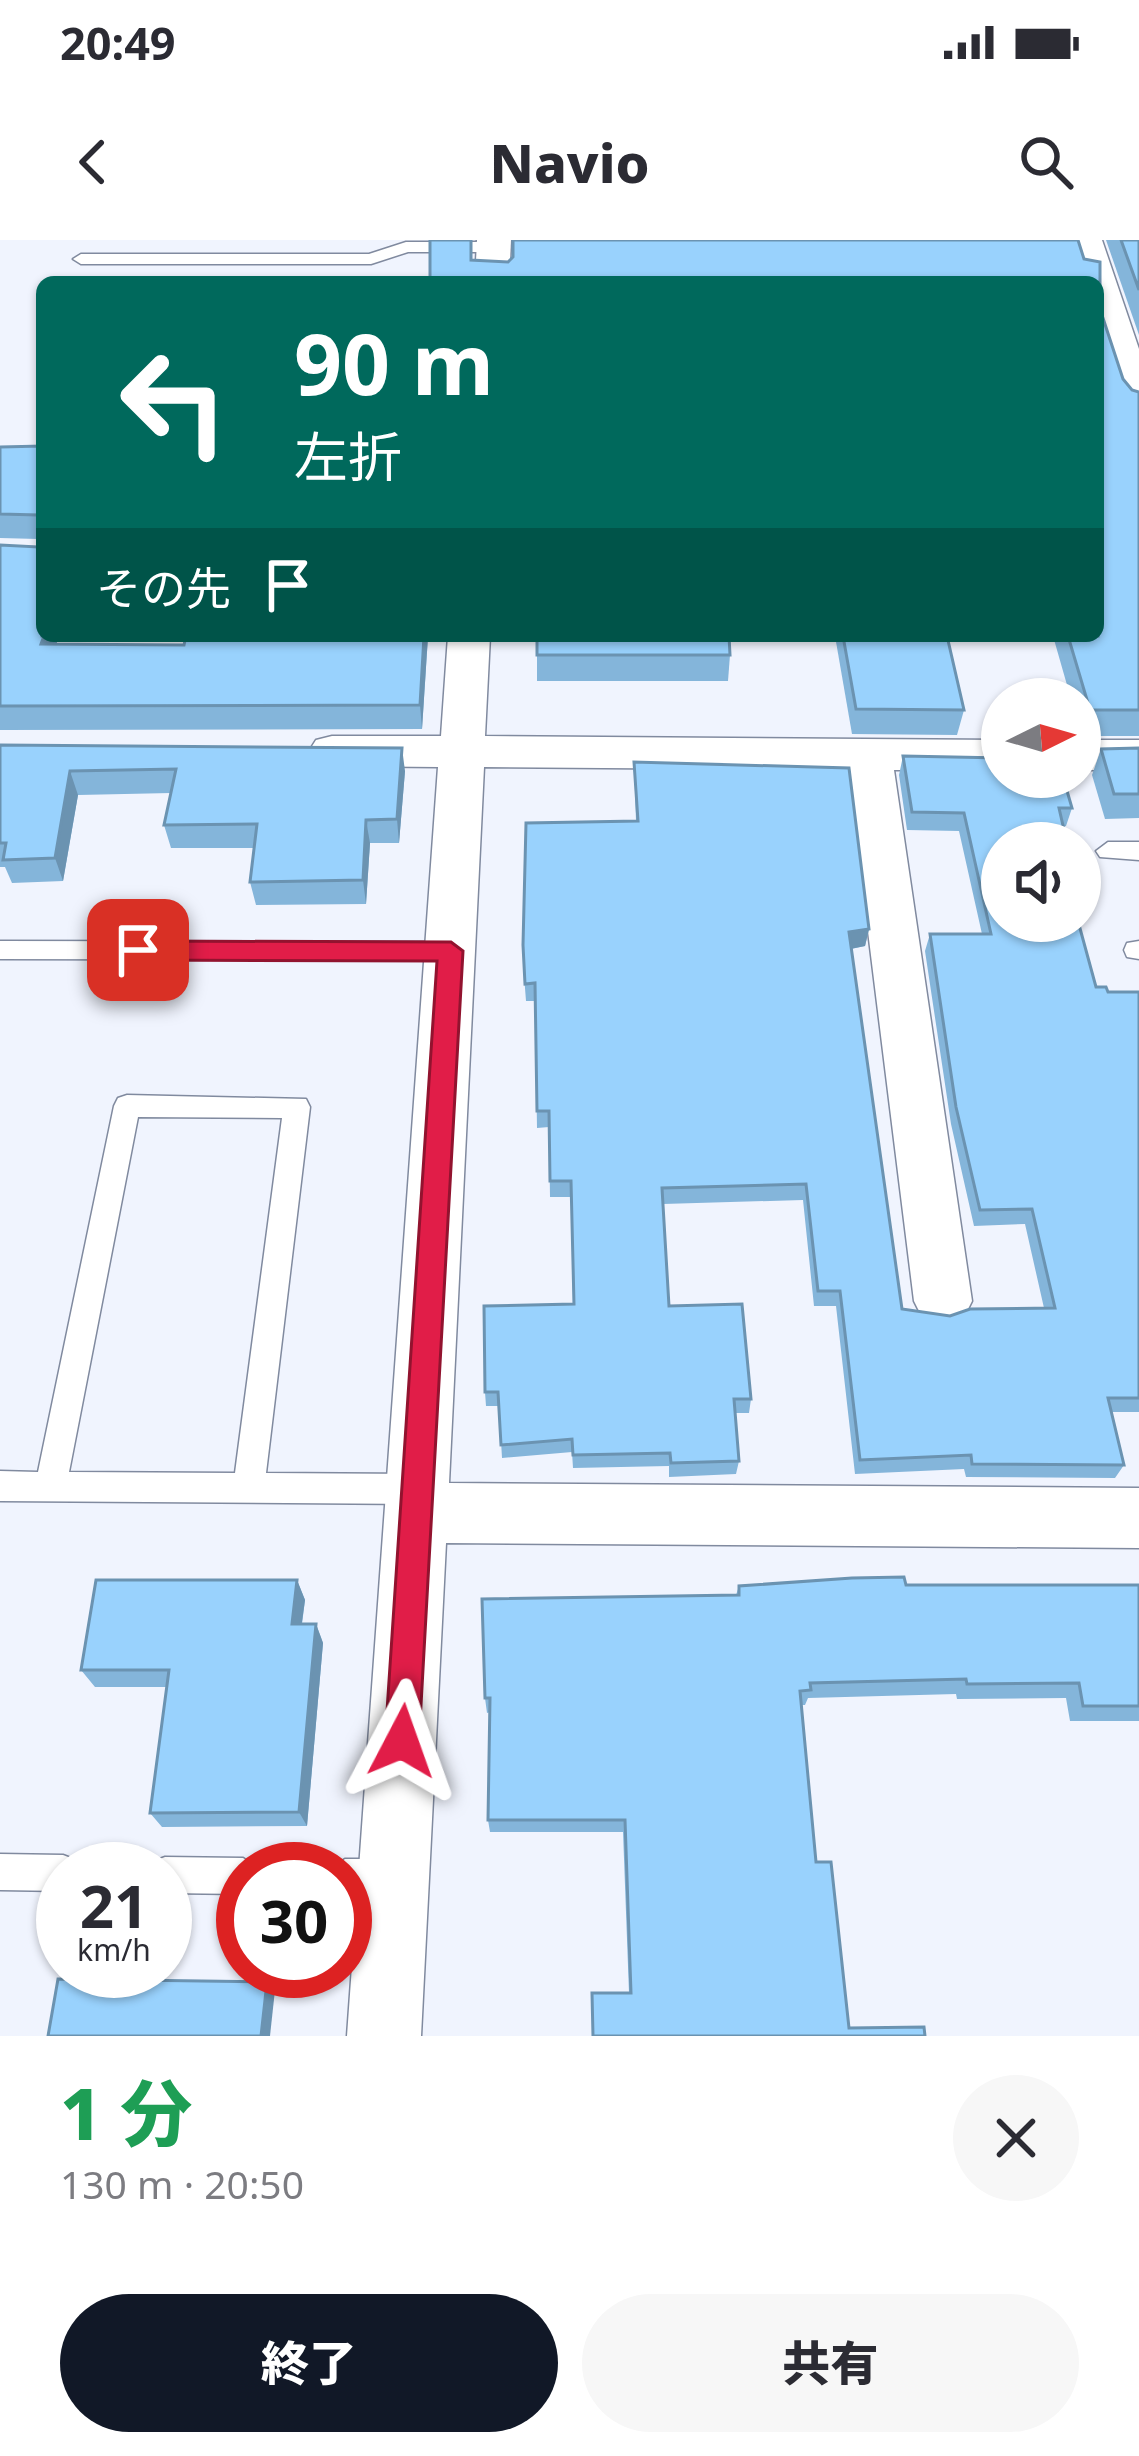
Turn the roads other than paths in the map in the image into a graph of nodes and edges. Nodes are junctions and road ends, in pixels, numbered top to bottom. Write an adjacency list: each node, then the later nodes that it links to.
1 (1085, 240): 4 (street)
2 (493, 256): 3 (lane)
3 (81, 259)
4 (1123, 310): 5 (street)
5 (1139, 403)
6 (470, 642): 8 (street)
7 (299, 751): 8 (street)
8 (462, 751): 9 (street); 15 (street)
9 (869, 755): 10 (street); 17 (street)
10 (981, 755)
11 (1101, 755): 12 (street)
12 (1139, 755)
13 (1108, 851): 14 (lane)
14 (1139, 851)
15 (451, 951): 16 (lane); 21 (street)
16 (1, 955)
17 (943, 1300)
18 (0, 1486): 19 (lane)
19 (51, 1486): 20 (lane); 20 (lane)
20 (249, 1488): 21 (lane)
21 (417, 1501): 22 (street); 23 (street)
22 (1139, 1518)
23 (372, 1854)
24 (0, 1872): 25 (lane)
25 (36, 1873)
26 (372, 1911): 27 (street)
27 (383, 2036)

